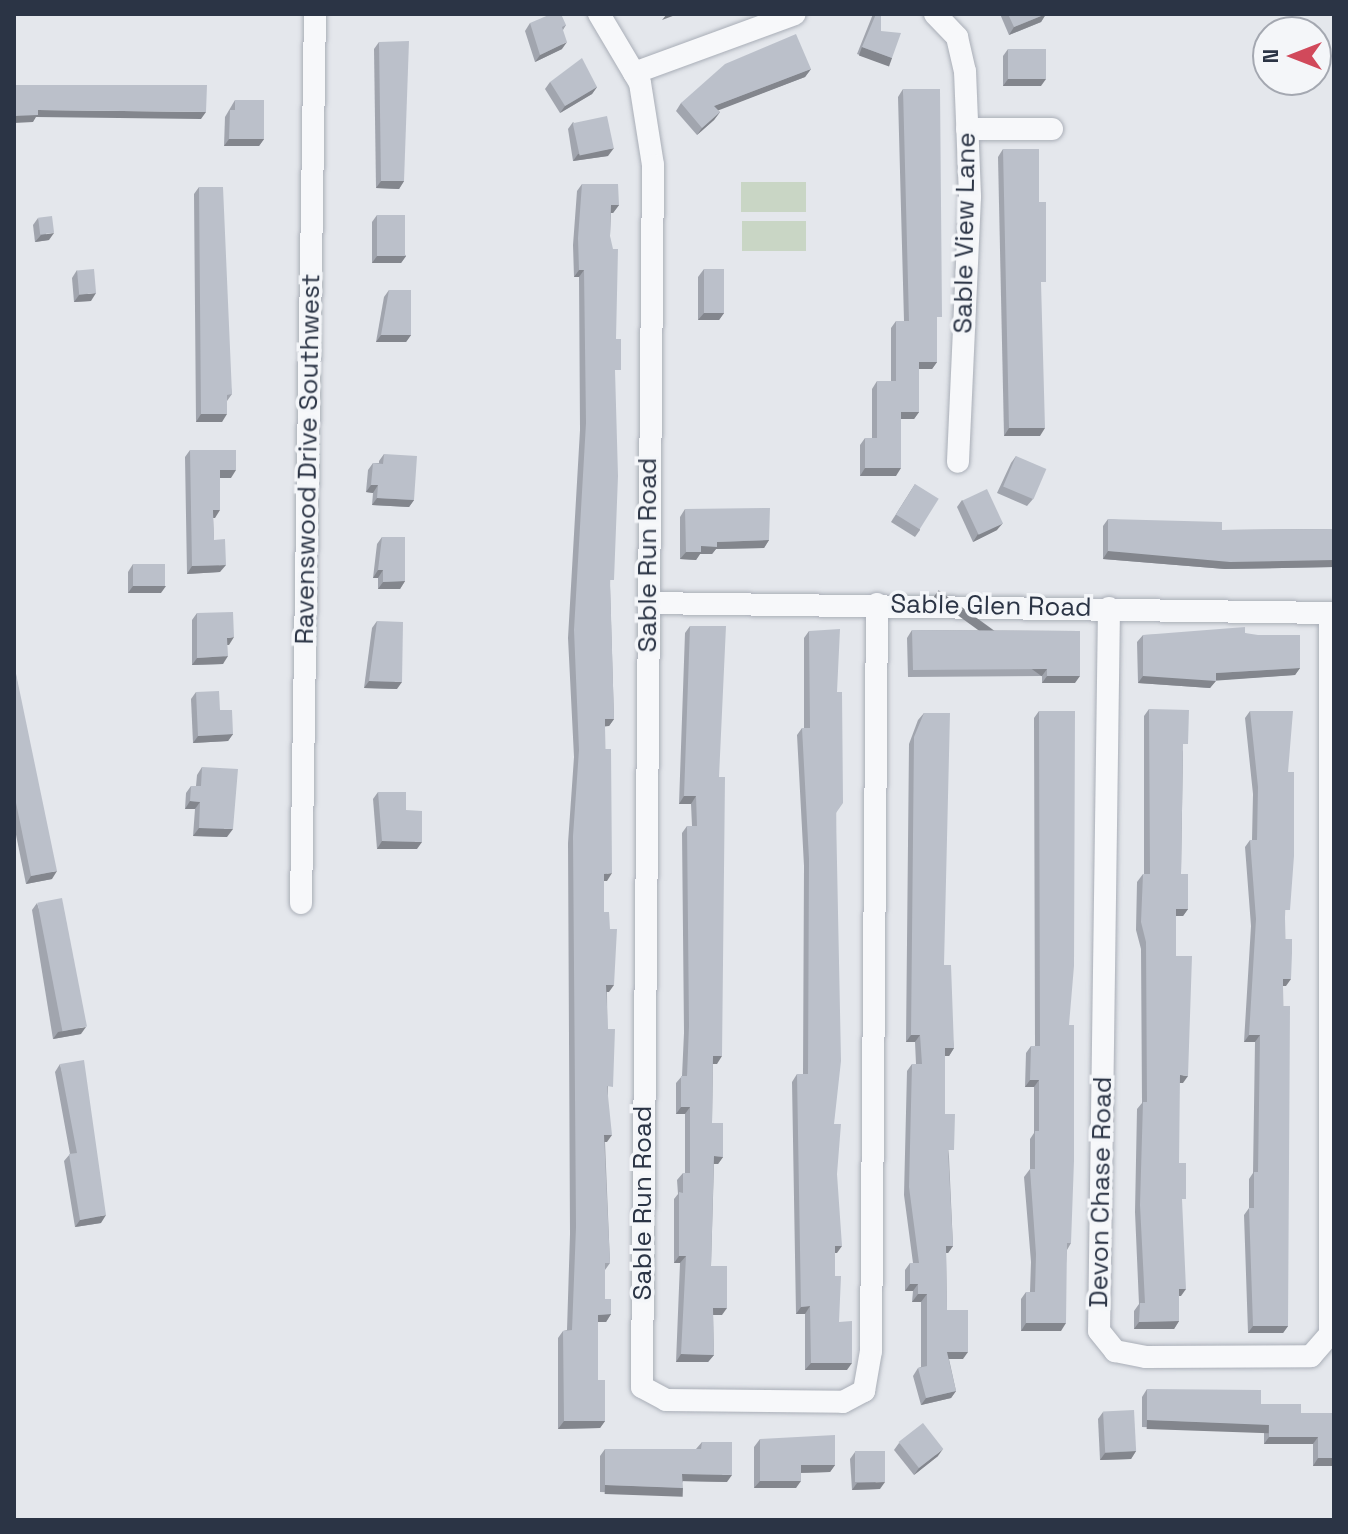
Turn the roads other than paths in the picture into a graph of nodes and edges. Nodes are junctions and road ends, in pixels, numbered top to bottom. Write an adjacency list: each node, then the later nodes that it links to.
1 (315, 14): 13 (street, Ravenswood Drive Southwest)
2 (599, 14): 5 (street, Sable Run Road)
3 (795, 14): 5 (street)
4 (935, 14): 6 (street, Sable View Lane)
5 (634, 73): 9 (street, Sable Run Road)
6 (967, 129): 7 (street); 8 (street, Sable View Lane)
7 (1052, 129)
8 (958, 462)
9 (648, 603): 10 (street, Sable Glen Road); 10 (street, Sable Run Road)
10 (877, 604): 11 (street, Sable Glen Road)
11 (1109, 608): 12 (street, Sable Glen Road); 12 (street, Devon Chase Road)
12 (1332, 613)
13 (301, 903)

